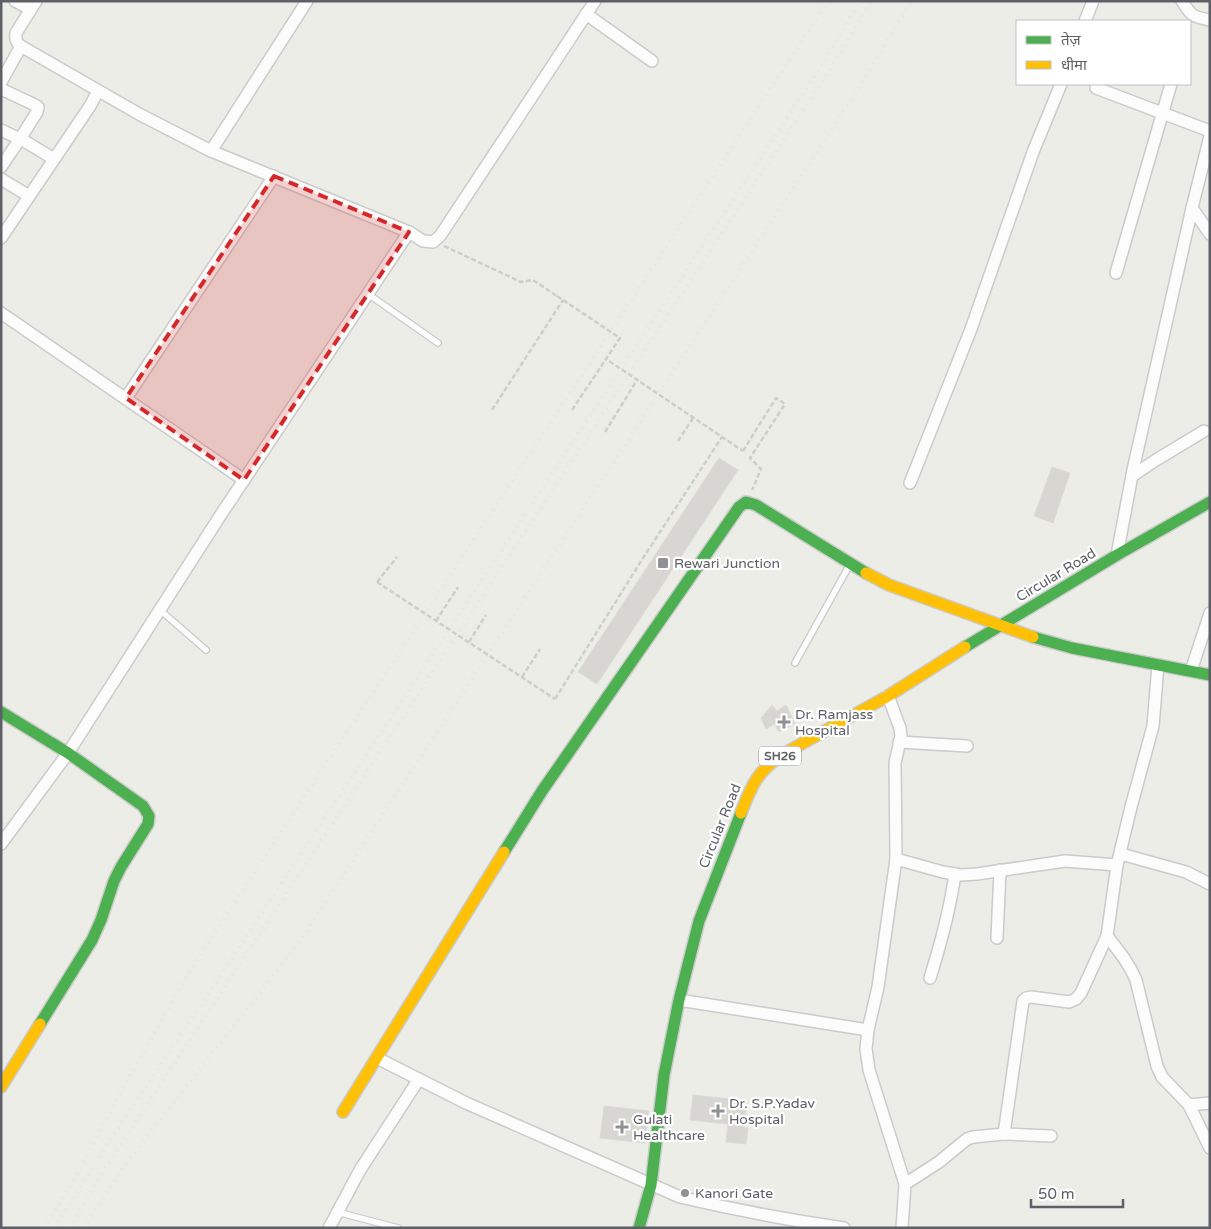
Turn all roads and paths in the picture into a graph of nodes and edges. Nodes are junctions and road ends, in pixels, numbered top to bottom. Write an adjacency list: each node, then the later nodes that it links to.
1 (15, 1): 6 (street)
2 (307, 1): 23 (street)
3 (595, 1): 7 (street)
4 (1093, 1): 8 (street)
5 (1182, 1): 9 (street)
6 (33, 5): 10 (street)
7 (586, 14): 11 (street); 33 (street)
8 (1085, 20)
9 (1210, 20)
10 (21, 46): 12 (street); 17 (street)
11 (652, 61)
12 (1, 82)
13 (1061, 85): 51 (street)
14 (1171, 85): 18 (street)
15 (1096, 88): 18 (street)
16 (1, 90): 22 (street)
17 (98, 91): 23 (street); 24 (street)
18 (1163, 113): 20 (street); 34 (street)
19 (1, 130): 22 (street)
20 (1210, 131)
21 (1210, 136): 29 (street)
22 (20, 139): 24 (street); 25 (street)
23 (211, 151): 26 (street)
24 (54, 159): 28 (street)
25 (1, 167)
26 (274, 176): 30 (street); 41 (street)
27 (1, 178): 28 (street)
28 (29, 196): 32 (street)
29 (1192, 208): 31 (street); 49 (street)
30 (409, 232): 33 (street); 35 (street)
31 (1210, 234)
32 (1, 238)
33 (433, 242): 36 (path, bridge)
34 (1116, 273)
35 (368, 294): 38 (lane); 50 (street)
36 (563, 300): 39 (path, bridge); 42 (path)
37 (1, 313): 41 (street)
38 (438, 343)
39 (606, 359): 40 (path, bridge); 43 (path)
40 (637, 380): 44 (path, bridge); 46 (path)
41 (126, 398): 50 (street)
42 (492, 410)
43 (572, 410)
44 (693, 418): 47 (path, bridge); 48 (path)
45 (1204, 431): 49 (street)
46 (604, 432)
47 (722, 437): 52 (path, bridge); 70 (path, bridge)
48 (678, 441)
49 (1132, 476): 54 (street)
50 (244, 480): 58 (street)
51 (910, 483)
52 (746, 502): 56 (street); 87 (street)
53 (1209, 503): 54 (street, Circular Road / SH26)
54 (1117, 555): 62 (street, Circular Road / SH26)
55 (397, 557): 61 (path, bridge)
56 (850, 564): 62 (street); 66 (lane)
57 (458, 587): 61 (path)
58 (160, 610): 65 (lane); 75 (street)
59 (1210, 613): 68 (street)
60 (486, 615): 63 (path)
61 (436, 621): 63 (path, bridge)
62 (1000, 624): 67 (street); 71 (street, Circular Road / SH26)
63 (468, 642): 70 (path, bridge)
64 (540, 649): 70 (path)
65 (206, 650)
66 (795, 663)
67 (1158, 665): 68 (street); 78 (street)
68 (1191, 671): 69 (street)
69 (1210, 675)
70 (522, 677)
71 (888, 696): 73 (street); 85 (street, Circular Road / SH26)
72 (1, 712): 75 (street)
73 (899, 742): 74 (street); 77 (street)
74 (967, 746)
75 (68, 753): 76 (street); 89 (street)
76 (1, 844)
77 (896, 859): 80 (street); 86 (street)
78 (1119, 859): 79 (street); 81 (street); 82 (street)
79 (1000, 870): 80 (street); 83 (street)
80 (956, 874): 84 (street)
81 (1210, 884)
82 (1107, 936): 91 (street); 93 (street)
83 (997, 938)
84 (930, 978)
85 (679, 1000): 86 (street); 97 (street, Circular Road / SH26)
86 (868, 1030): 96 (street)
87 (377, 1058): 88 (street); 92 (street)
88 (418, 1079): 97 (street); 98 (street)
89 (1, 1087)
90 (1210, 1103): 91 (street)
91 (1189, 1104): 95 (street)
92 (343, 1112)
93 (1004, 1134): 94 (street); 96 (street)
94 (1051, 1136)
95 (1210, 1148)
96 (905, 1184): 103 (street)
97 (651, 1185): 101 (street, Circular Road / SH26); 102 (street)
98 (337, 1212): 99 (street); 100 (lane)
99 (328, 1228)
100 (398, 1228)
101 (639, 1228)
102 (844, 1228)
103 (902, 1228)

